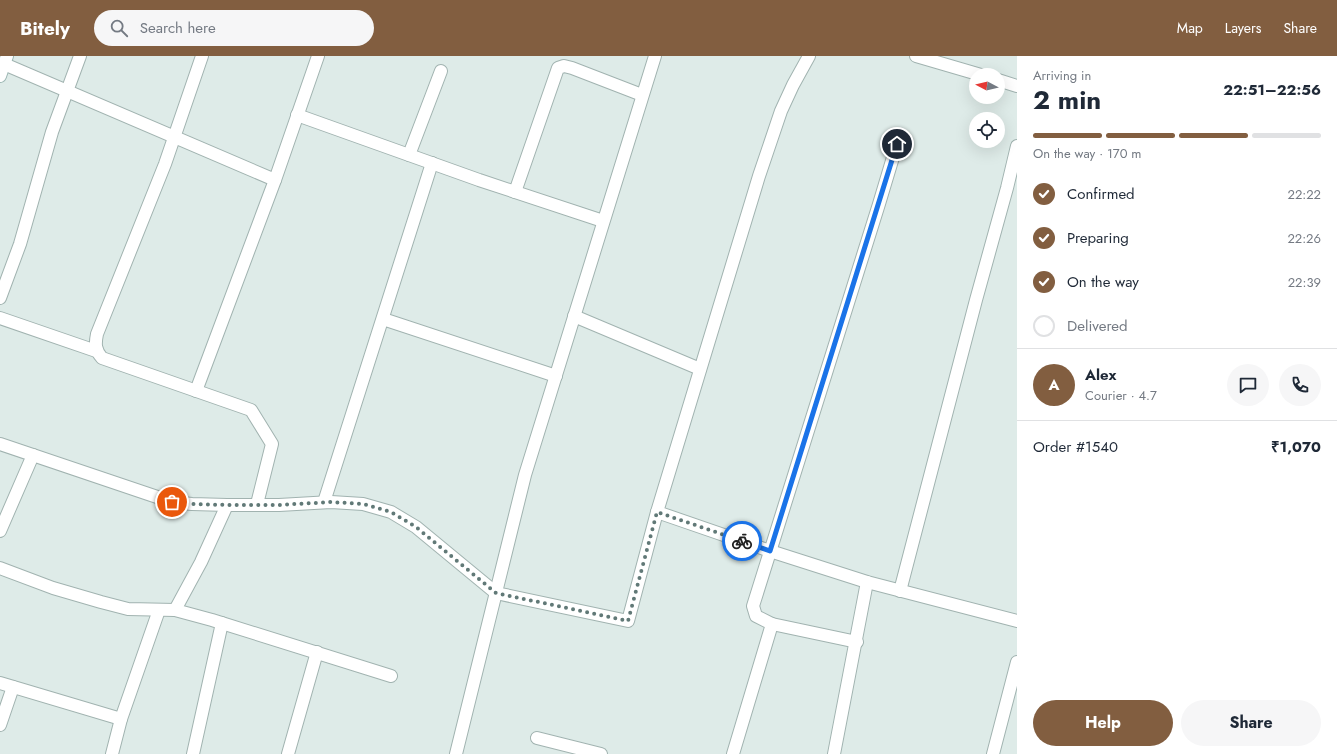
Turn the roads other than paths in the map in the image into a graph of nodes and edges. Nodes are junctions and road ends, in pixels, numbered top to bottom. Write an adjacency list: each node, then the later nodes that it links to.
1 (80, 56): 13 (street)
2 (202, 56): 16 (street)
3 (318, 56): 15 (street)
4 (655, 56): 14 (street)
5 (809, 56): 29 (street)
6 (916, 56): 9 (street)
7 (6, 60): 10 (street); 13 (street)
8 (441, 71): 19 (street)
9 (969, 71)
10 (0, 76)
11 (1005, 82): 12 (street)
12 (1017, 86)
13 (67, 91): 16 (street); 24 (street)
14 (642, 95): 22 (street); 23 (street)
15 (297, 115): 19 (street); 21 (street)
16 (175, 137): 21 (street); 28 (street)
17 (897, 144): 39 (street)
18 (1017, 146): 42 (street)
19 (409, 155): 20 (street)
20 (432, 163): 22 (street); 27 (street)
21 (275, 180): 31 (street)
22 (515, 192): 23 (street)
23 (603, 221): 25 (street)
24 (0, 298)
25 (574, 316): 29 (street); 30 (street)
26 (0, 318): 28 (street)
27 (382, 319): 30 (street); 34 (street)
28 (96, 351): 31 (street)
29 (700, 370): 37 (street)
30 (556, 376): 43 (street)
31 (196, 391): 35 (street)
32 (0, 444): 33 (street)
33 (33, 455): 36 (street); 38 (street)
34 (324, 502): 35 (street); 43 (street)
35 (257, 504): 36 (street)
36 (227, 505): 45 (street)
37 (657, 512): 39 (street); 43 (street)
38 (0, 531)
39 (770, 551): 41 (street); 48 (street)
40 (0, 568): 44 (street)
41 (867, 582): 42 (street); 49 (street)
42 (900, 591): 46 (street)
43 (496, 593): 61 (street)
44 (159, 610): 45 (street); 55 (street)
45 (176, 610): 47 (street)
46 (1017, 622)
47 (222, 623): 50 (street); 59 (street)
48 (772, 624): 49 (street); 63 (street)
49 (856, 642): 64 (street)
50 (316, 652): 52 (street); 60 (street)
51 (1017, 662): 65 (street)
52 (391, 676)
53 (0, 683): 54 (street)
54 (12, 687): 55 (street); 56 (street)
55 (120, 719): 58 (street)
56 (0, 725)
57 (537, 738): 62 (street)
58 (112, 754)
59 (193, 754)
60 (288, 754)
61 (456, 754)
62 (601, 754)
63 (734, 754)
64 (834, 754)
65 (993, 754)

